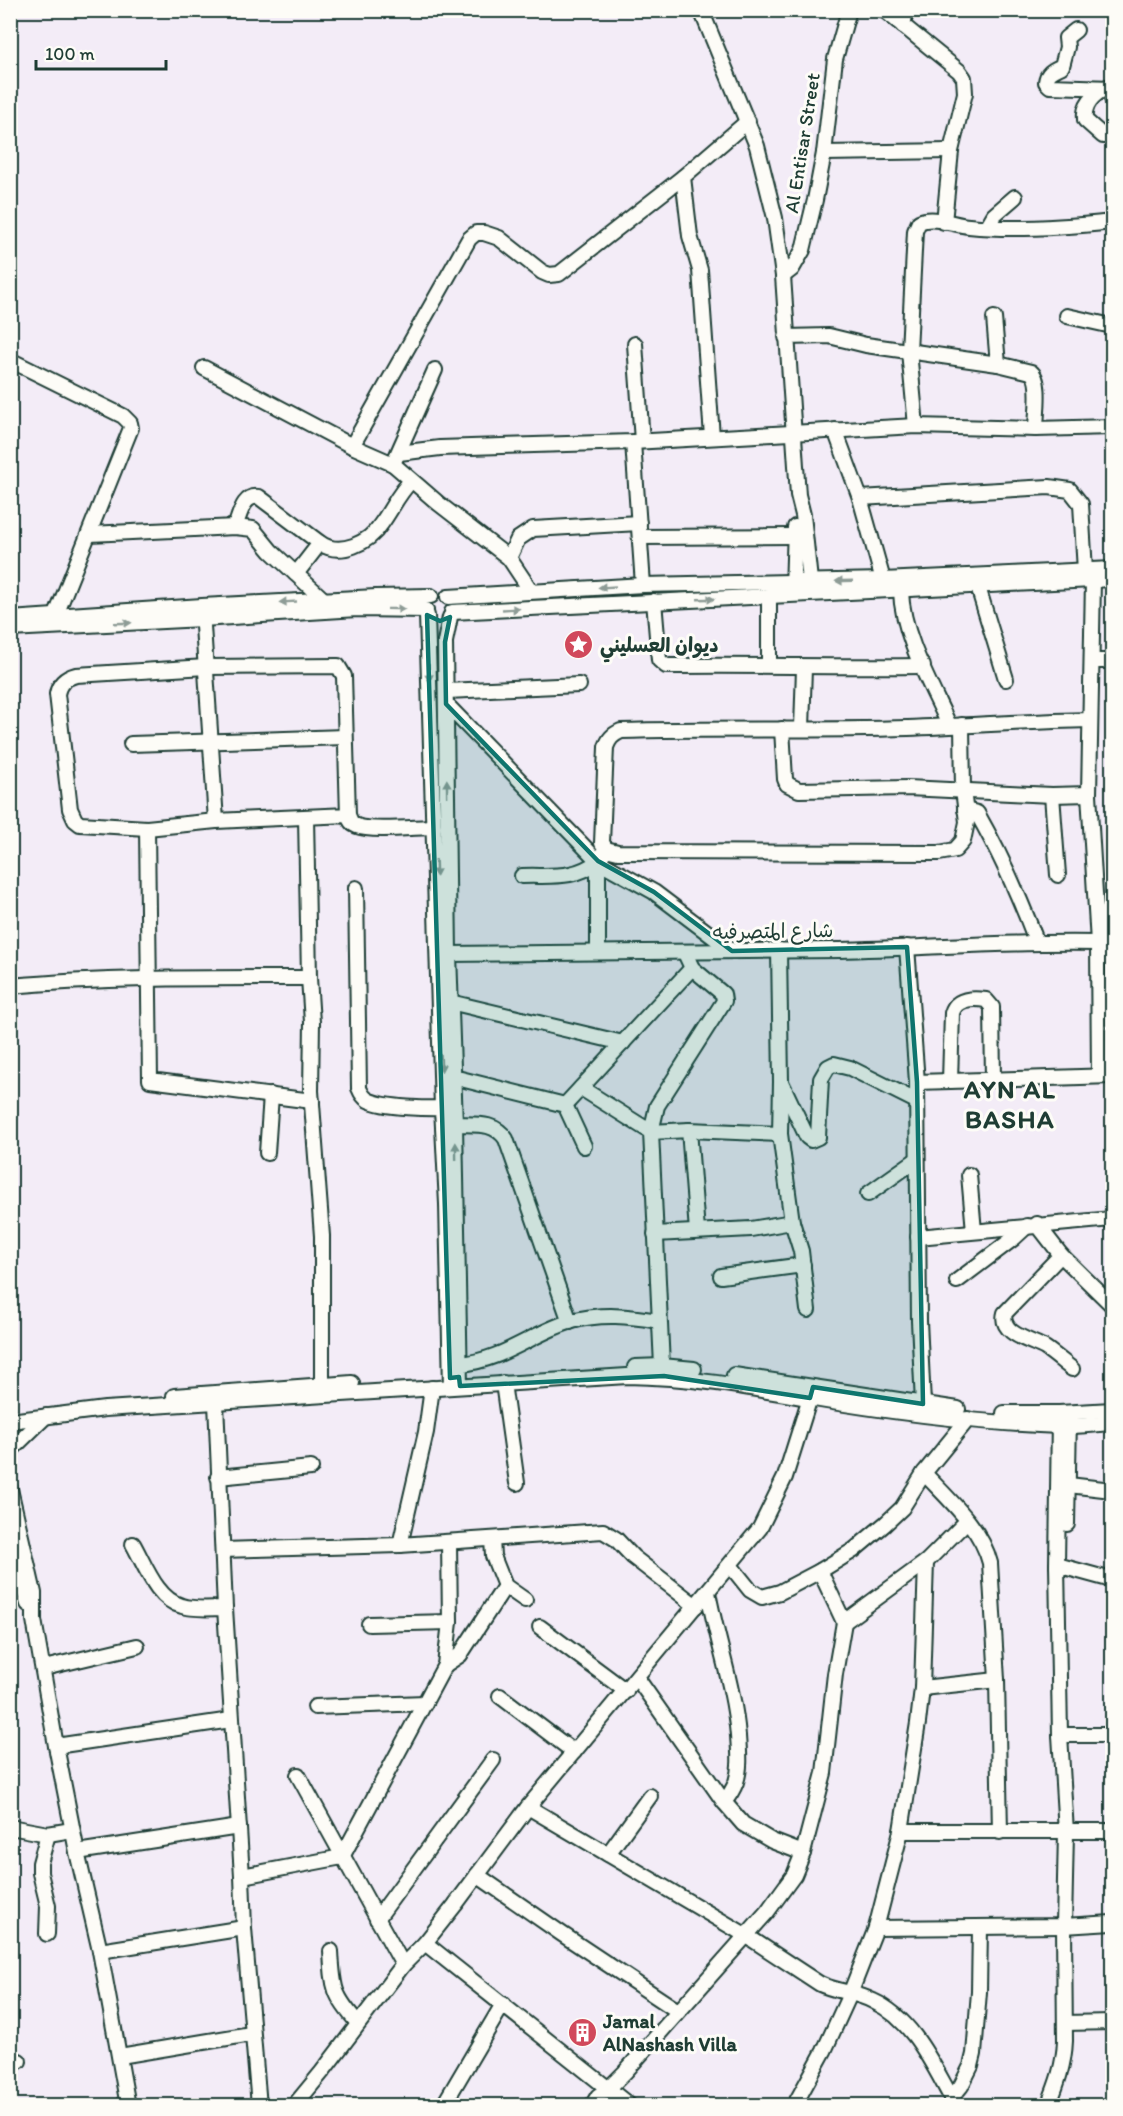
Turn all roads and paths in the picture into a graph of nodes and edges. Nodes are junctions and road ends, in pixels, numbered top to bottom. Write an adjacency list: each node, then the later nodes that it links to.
1 (701, 10): 8 (street)
2 (849, 10): 11 (street, Al Entisar Street)
3 (884, 10): 5 (street)
4 (906, 10): 5 (street)
5 (903, 26): 10 (street)
6 (1076, 30): 7 (street)
7 (1111, 91): 9 (street)
8 (748, 121): 12 (street); 17 (street)
9 (1104, 136)
10 (951, 151): 11 (street); 14 (street)
11 (824, 153): 17 (street, Al Entisar Street)
12 (683, 177): 33 (street); 35 (street)
13 (1015, 197): 16 (street)
14 (944, 222): 16 (street); 23 (street)
15 (1113, 222): 16 (street)
16 (987, 227)
17 (783, 276): 21 (street)
18 (1067, 316): 20 (street)
19 (994, 318): 25 (street)
20 (1113, 326)
21 (786, 337): 23 (street); 32 (street)
22 (635, 344): 34 (street)
23 (909, 351): 25 (street); 28 (street)
24 (10, 360): 42 (street)
25 (998, 364): 31 (street)
26 (204, 368): 35 (street)
27 (435, 370): 36 (street)
28 (916, 426): 30 (street); 31 (street)
29 (1113, 427): 31 (street)
30 (835, 429): 32 (street); 39 (street)
31 (1036, 429)
32 (794, 433): 33 (street); 38 (street)
33 (712, 437): 34 (street)
34 (638, 442): 36 (street); 41 (street)
35 (352, 446): 36 (street)
36 (396, 459): 37 (street)
37 (411, 481): 44 (street); 45 (street)
38 (798, 495): 43 (street); 54 (street)
39 (860, 498): 48 (street); 50 (street)
40 (235, 526): 42 (street); 44 (street); 47 (street)
41 (639, 530): 43 (street); 45 (street); 51 (street)
42 (90, 534): 65 (street)
43 (795, 536): 53 (street)
44 (320, 543): 47 (street)
45 (509, 558): 55 (street)
46 (1113, 569): 48 (street)
47 (296, 574): 60 (street)
48 (1089, 576): 49 (street); 50 (street); 52 (street); 68 (street)
49 (1113, 579)
50 (883, 580): 54 (street, one-way to 54)
51 (643, 585): 53 (street); 55 (street, one-way to 55)
52 (978, 587): 56 (street); 74 (street)
53 (793, 588): 54 (street); 58 (street)
54 (811, 588): 56 (street)
55 (531, 591): 59 (street)
56 (901, 591): 71 (street)
57 (431, 596): 59 (street); 60 (street); 62 (street)
58 (769, 596): 61 (street, one-way to 58); 70 (street)
59 (448, 597): 64 (street)
60 (324, 600): 63 (street, one-way to 63)
61 (654, 601): 64 (street, one-way to 61); 70 (street)
62 (426, 612): 63 (street, one-way to 62); 64 (street); 91 (street, one-way to 91)
63 (202, 613): 65 (street); 67 (street, one-way to 63); 72 (street)
64 (451, 614): 76 (street)
65 (56, 615): 66 (street)
66 (10, 619)
67 (10, 629)
68 (1092, 661): 69 (street); 77 (street)
69 (1113, 661)
70 (769, 665): 73 (street)
71 (923, 666): 73 (street); 78 (street)
72 (206, 667): 81 (street); 82 (street); 92 (street)
73 (804, 668): 79 (street)
74 (1006, 679)
75 (579, 685): 76 (street)
76 (446, 697): 93 (street); 104 (street, one-way to 76)
77 (1089, 720): 78 (street); 85 (street)
78 (955, 725): 79 (street); 84 (street)
79 (802, 728): 80 (street)
80 (782, 729): 84 (street); 93 (street)
81 (345, 737): 82 (street); 88 (street)
82 (210, 742): 83 (street); 90 (street)
83 (131, 744)
84 (963, 790): 86 (street); 87 (street)
85 (1089, 794): 86 (street); 98 (street)
86 (1052, 795): 94 (street)
87 (965, 810): 93 (street); 97 (street)
88 (348, 815): 89 (street); 91 (street)
89 (306, 817): 90 (street); 107 (street)
90 (216, 821): 92 (street)
91 (434, 826): 122 (street, one-way to 122)
92 (147, 828): 106 (street)
93 (602, 855): 95 (street); 101 (street); 102 (street)
94 (1058, 875)
95 (522, 876)
96 (356, 888): 122 (street)
97 (1037, 943): 98 (street, شارع المتصرفيه); 99 (street, شارع المتصرفيه)
98 (1098, 943): 111 (street)
99 (907, 947): 100 (street, شارع المتصرفيه); 116 (street)
100 (778, 950): 102 (street, شارع المتصرفيه); 115 (street)
101 (598, 951): 103 (street, شارع المتصرفيه); 104 (street, شارع المتصرفيه)
102 (732, 951): 103 (street, شارع المتصرفيه)
103 (685, 952): 105 (street)
104 (449, 954): 109 (street)
105 (692, 968): 110 (street); 125 (street)
106 (149, 978): 107 (street); 108 (street); 118 (street)
107 (309, 978): 119 (street)
108 (10, 986)
109 (450, 1002): 110 (street); 112 (street)
110 (624, 1043): 117 (street)
111 (1106, 1076): 113 (street)
112 (453, 1077): 121 (street); 122 (street)
113 (993, 1079): 114 (street); 114 (street)
114 (950, 1081): 116 (street)
115 (781, 1082): 120 (street); 126 (street)
116 (917, 1082): 120 (street)
117 (581, 1088): 121 (street); 125 (street)
118 (271, 1095): 119 (street); 128 (street)
119 (312, 1101): 151 (street)
120 (916, 1101): 129 (street)
121 (565, 1105): 127 (street)
122 (448, 1108): 123 (street); 149 (street)
123 (455, 1124): 146 (street); 149 (street, one-way to 123)
124 (689, 1130): 125 (street); 126 (street); 135 (street)
125 (651, 1132): 137 (street)
126 (780, 1134): 133 (street)
127 (584, 1146)
128 (267, 1152)
129 (916, 1160): 131 (street); 138 (street)
130 (969, 1175): 136 (street)
131 (868, 1194)
132 (1113, 1219): 134 (street)
133 (792, 1222): 135 (street); 140 (street)
134 (1032, 1225): 136 (street); 139 (street); 142 (street)
135 (697, 1231): 137 (street)
136 (974, 1231): 138 (street)
137 (655, 1234): 145 (street)
138 (918, 1237): 155 (street)
139 (1061, 1255): 143 (street); 148 (street)
140 (803, 1265): 141 (street); 144 (street)
141 (722, 1276)
142 (957, 1281)
143 (1113, 1305)
144 (808, 1310)
145 (659, 1321): 146 (street); 147 (street)
146 (570, 1322): 149 (street)
147 (662, 1366): 149 (street); 153 (street)
148 (1072, 1369)
149 (456, 1378): 150 (street); 151 (street); 152 (street)
150 (502, 1383): 153 (street); 167 (street)
151 (322, 1385): 157 (street)
152 (432, 1388): 154 (street); 176 (street)
153 (811, 1392): 155 (street); 159 (street); 179 (street)
154 (216, 1403): 158 (street); 166 (street)
155 (923, 1404): 161 (street)
156 (1113, 1410): 161 (street)
157 (10, 1411)
158 (46, 1416): 160 (street); 163 (street)
159 (968, 1419): 161 (street); 165 (street)
160 (10, 1420)
161 (1064, 1420): 162 (street); 168 (street)
162 (1113, 1423)
163 (10, 1451)
164 (311, 1468): 166 (street)
165 (924, 1473): 171 (street); 181 (street)
166 (218, 1477): 177 (street)
167 (518, 1483)
168 (1063, 1485): 170 (street); 180 (street)
169 (10, 1489): 189 (street)
170 (1113, 1490)
171 (967, 1521): 178 (street); 198 (street)
172 (10, 1531): 183 (street)
173 (492, 1539): 174 (street); 184 (street); 187 (street)
174 (449, 1542): 176 (street); 190 (street)
175 (133, 1544): 188 (street)
176 (400, 1545): 177 (street)
177 (223, 1550): 188 (street)
178 (926, 1562): 191 (street); 199 (street)
179 (730, 1565): 181 (street); 185 (street)
180 (1062, 1566): 182 (street); 206 (street)
181 (820, 1571): 191 (street)
182 (1113, 1580)
183 (16, 1581): 189 (street)
184 (505, 1586): 186 (street); 195 (street)
185 (708, 1592): 187 (street); 212 (street)
186 (525, 1600)
187 (696, 1606): 197 (street)
188 (225, 1608): 204 (street)
189 (34, 1620): 196 (street)
190 (450, 1622): 192 (street); 195 (street)
191 (844, 1622): 223 (street)
192 (369, 1624)
193 (540, 1627): 200 (street)
194 (137, 1646): 196 (street)
195 (445, 1665): 202 (street)
196 (44, 1668): 207 (street)
197 (637, 1678): 200 (street); 212 (street)
198 (997, 1680): 199 (street); 220 (street)
199 (922, 1688): 217 (street)
200 (626, 1690): 208 (street)
201 (500, 1696): 208 (street)
202 (425, 1703): 203 (street); 225 (street)
203 (315, 1707)
204 (231, 1720): 207 (street); 215 (street)
205 (1113, 1734): 206 (street)
206 (1064, 1735): 218 (street)
207 (56, 1746): 216 (street)
208 (574, 1752): 213 (street)
209 (493, 1760): 228 (street)
210 (298, 1775): 225 (street)
211 (650, 1796): 224 (street)
212 (724, 1802): 223 (street)
213 (528, 1807): 224 (street); 226 (street)
214 (10, 1827): 221 (street)
215 (238, 1827): 222 (street); 227 (street)
216 (72, 1830): 221 (street); 222 (street)
217 (901, 1831): 220 (street); 233 (street)
218 (1069, 1831): 219 (street); 220 (street); 230 (street)
219 (1113, 1831)
220 (1000, 1832)
221 (48, 1834): 234 (street)
222 (77, 1852): 237 (street)
223 (803, 1853): 235 (street)
224 (608, 1854): 235 (street)
225 (342, 1857): 227 (street); 228 (street)
226 (477, 1875): 236 (street); 242 (street)
227 (243, 1876): 232 (street)
228 (377, 1919): 239 (street)
229 (1113, 1923): 230 (street)
230 (1068, 1925): 231 (street); 243 (street)
231 (980, 1927): 233 (street); 249 (street)
232 (244, 1928): 237 (street); 246 (street)
233 (876, 1928): 240 (street)
234 (47, 1934)
235 (747, 1936): 240 (street); 242 (street)
236 (425, 1943): 239 (street); 241 (street)
237 (100, 1951): 247 (street)
238 (331, 1951): 245 (street)
239 (403, 1965): 245 (street)
240 (850, 1994): 249 (street); 256 (street)
241 (503, 2004): 248 (street); 253 (street)
242 (678, 2011): 248 (street)
243 (1069, 2022): 244 (street); 257 (street); 258 (street)
244 (1113, 2022)
245 (358, 2023): 252 (street)
246 (251, 2034): 247 (street); 251 (street)
247 (120, 2056): 250 (street)
248 (608, 2089): 254 (street); 255 (street)
249 (954, 2102)
250 (128, 2106)
251 (259, 2106)
252 (294, 2106)
253 (443, 2106)
254 (592, 2106)
255 (630, 2106)
256 (794, 2106)
257 (1047, 2106)
258 (1056, 2106)

